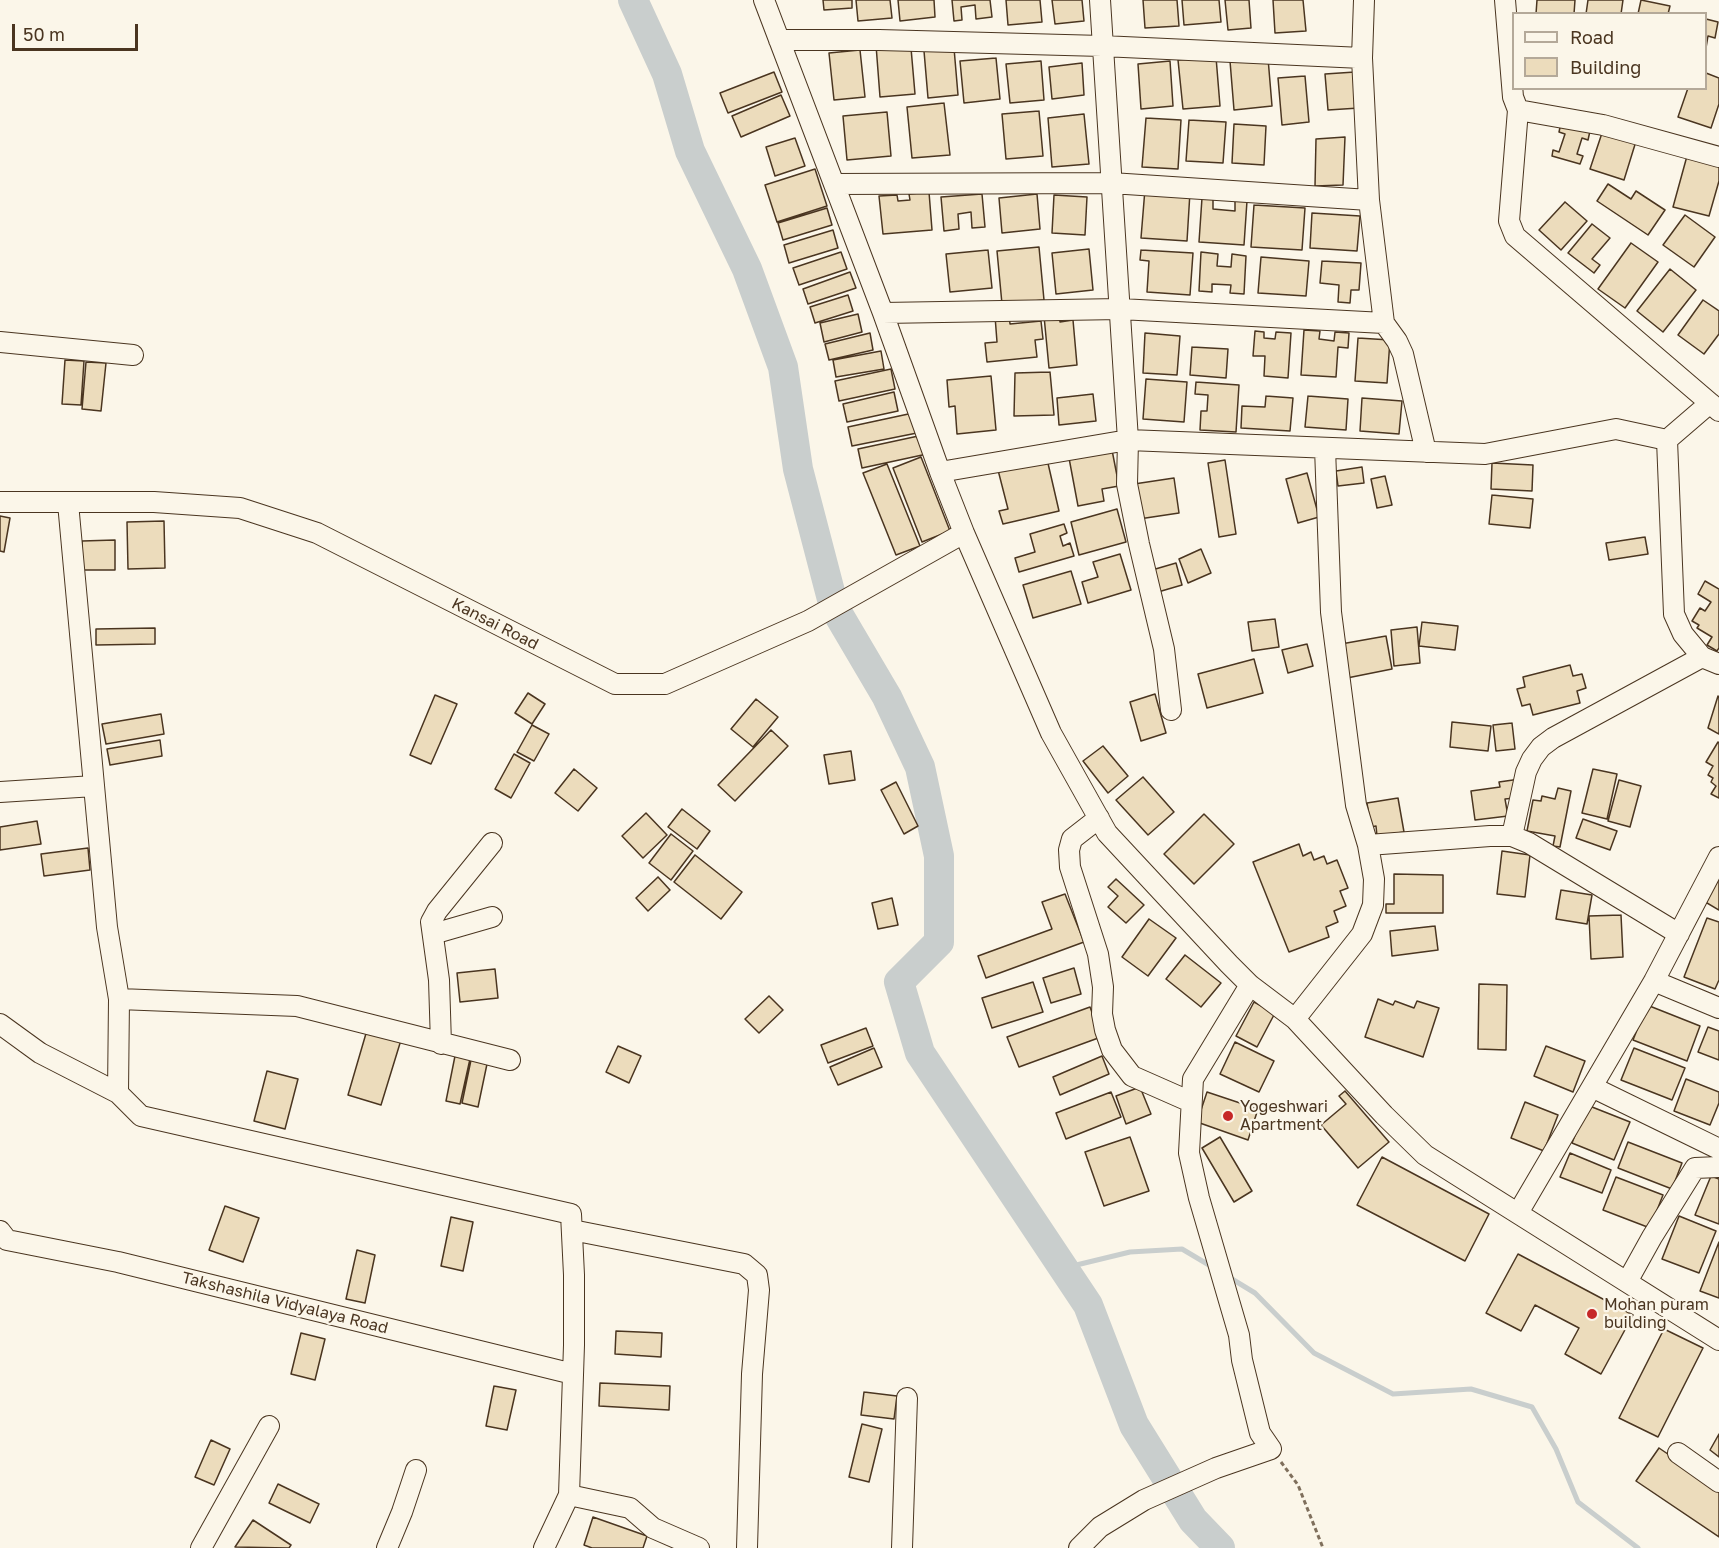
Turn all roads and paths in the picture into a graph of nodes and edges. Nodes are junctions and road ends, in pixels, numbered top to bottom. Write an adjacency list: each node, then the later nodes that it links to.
1 (764, 0): 5 (street)
2 (1100, 0): 6 (street)
3 (1364, 0): 7 (street)
4 (1505, 0): 8 (street)
5 (779, 40): 6 (street); 13 (street)
6 (1102, 46): 7 (street); 12 (street)
7 (1362, 58): 14 (street)
8 (1512, 85)
9 (1512, 90): 10 (street)
10 (1518, 110): 11 (street); 20 (street)
11 (1719, 157)
12 (1111, 183): 13 (street); 14 (street); 15 (street)
13 (835, 184): 16 (street)
14 (1369, 200): 17 (street)
15 (1120, 309): 16 (street); 17 (street); 21 (street)
16 (883, 313): 25 (street)
17 (1384, 323): 24 (street)
18 (0, 342): 19 (street)
19 (134, 355)
20 (1715, 407): 22 (street)
21 (1128, 440): 23 (street); 25 (street); 30 (street)
22 (1666, 440): 24 (street); 29 (street)
23 (1325, 448): 24 (street); 36 (street)
24 (1426, 452)
25 (940, 472): 28 (street)
26 (0, 502): 27 (street, Kansai Road)
27 (68, 503): 28 (street, Kansai Road); 31 (street)
28 (964, 532): 33 (street)
29 (1711, 661): 34 (street)
30 (1171, 710)
31 (94, 786): 32 (street); 43 (street)
32 (0, 792)
33 (1099, 818): 42 (street); 51 (street)
34 (1512, 836): 36 (street); 40 (street)
35 (492, 843): 39 (street)
36 (1368, 845): 45 (street)
37 (1719, 857): 40 (street)
38 (492, 918): 39 (street)
39 (433, 934): 47 (street)
40 (1679, 934): 41 (street)
41 (1654, 981): 44 (street); 49 (street)
42 (1250, 985): 45 (street); 51 (street)
43 (119, 999): 47 (street); 50 (street)
44 (1719, 1008)
45 (1295, 1019): 54 (street)
46 (0, 1024): 50 (street)
47 (441, 1044): 48 (street)
48 (510, 1060)
49 (1592, 1087): 52 (street); 54 (street)
50 (118, 1093): 55 (street)
51 (1191, 1102): 62 (street)
52 (1719, 1149)
53 (1719, 1167): 57 (street)
54 (1518, 1213): 57 (street)
55 (572, 1230): 59 (street); 71 (street)
56 (0, 1231): 59 (street, Takshashila Vidyalaya Road)
57 (1627, 1282): 58 (street)
58 (1719, 1341)
59 (573, 1374): 66 (street)
60 (907, 1398): 72 (street)
61 (269, 1426): 67 (street)
62 (1271, 1449): 73 (street); 74 (path)
63 (1678, 1452): 65 (street)
64 (416, 1470): 68 (street)
65 (1719, 1482)
66 (569, 1495): 69 (street); 70 (street)
67 (201, 1548)
68 (387, 1548)
69 (544, 1548)
70 (699, 1548)
71 (747, 1548)
72 (902, 1548)
73 (1079, 1548)
74 (1323, 1548)

